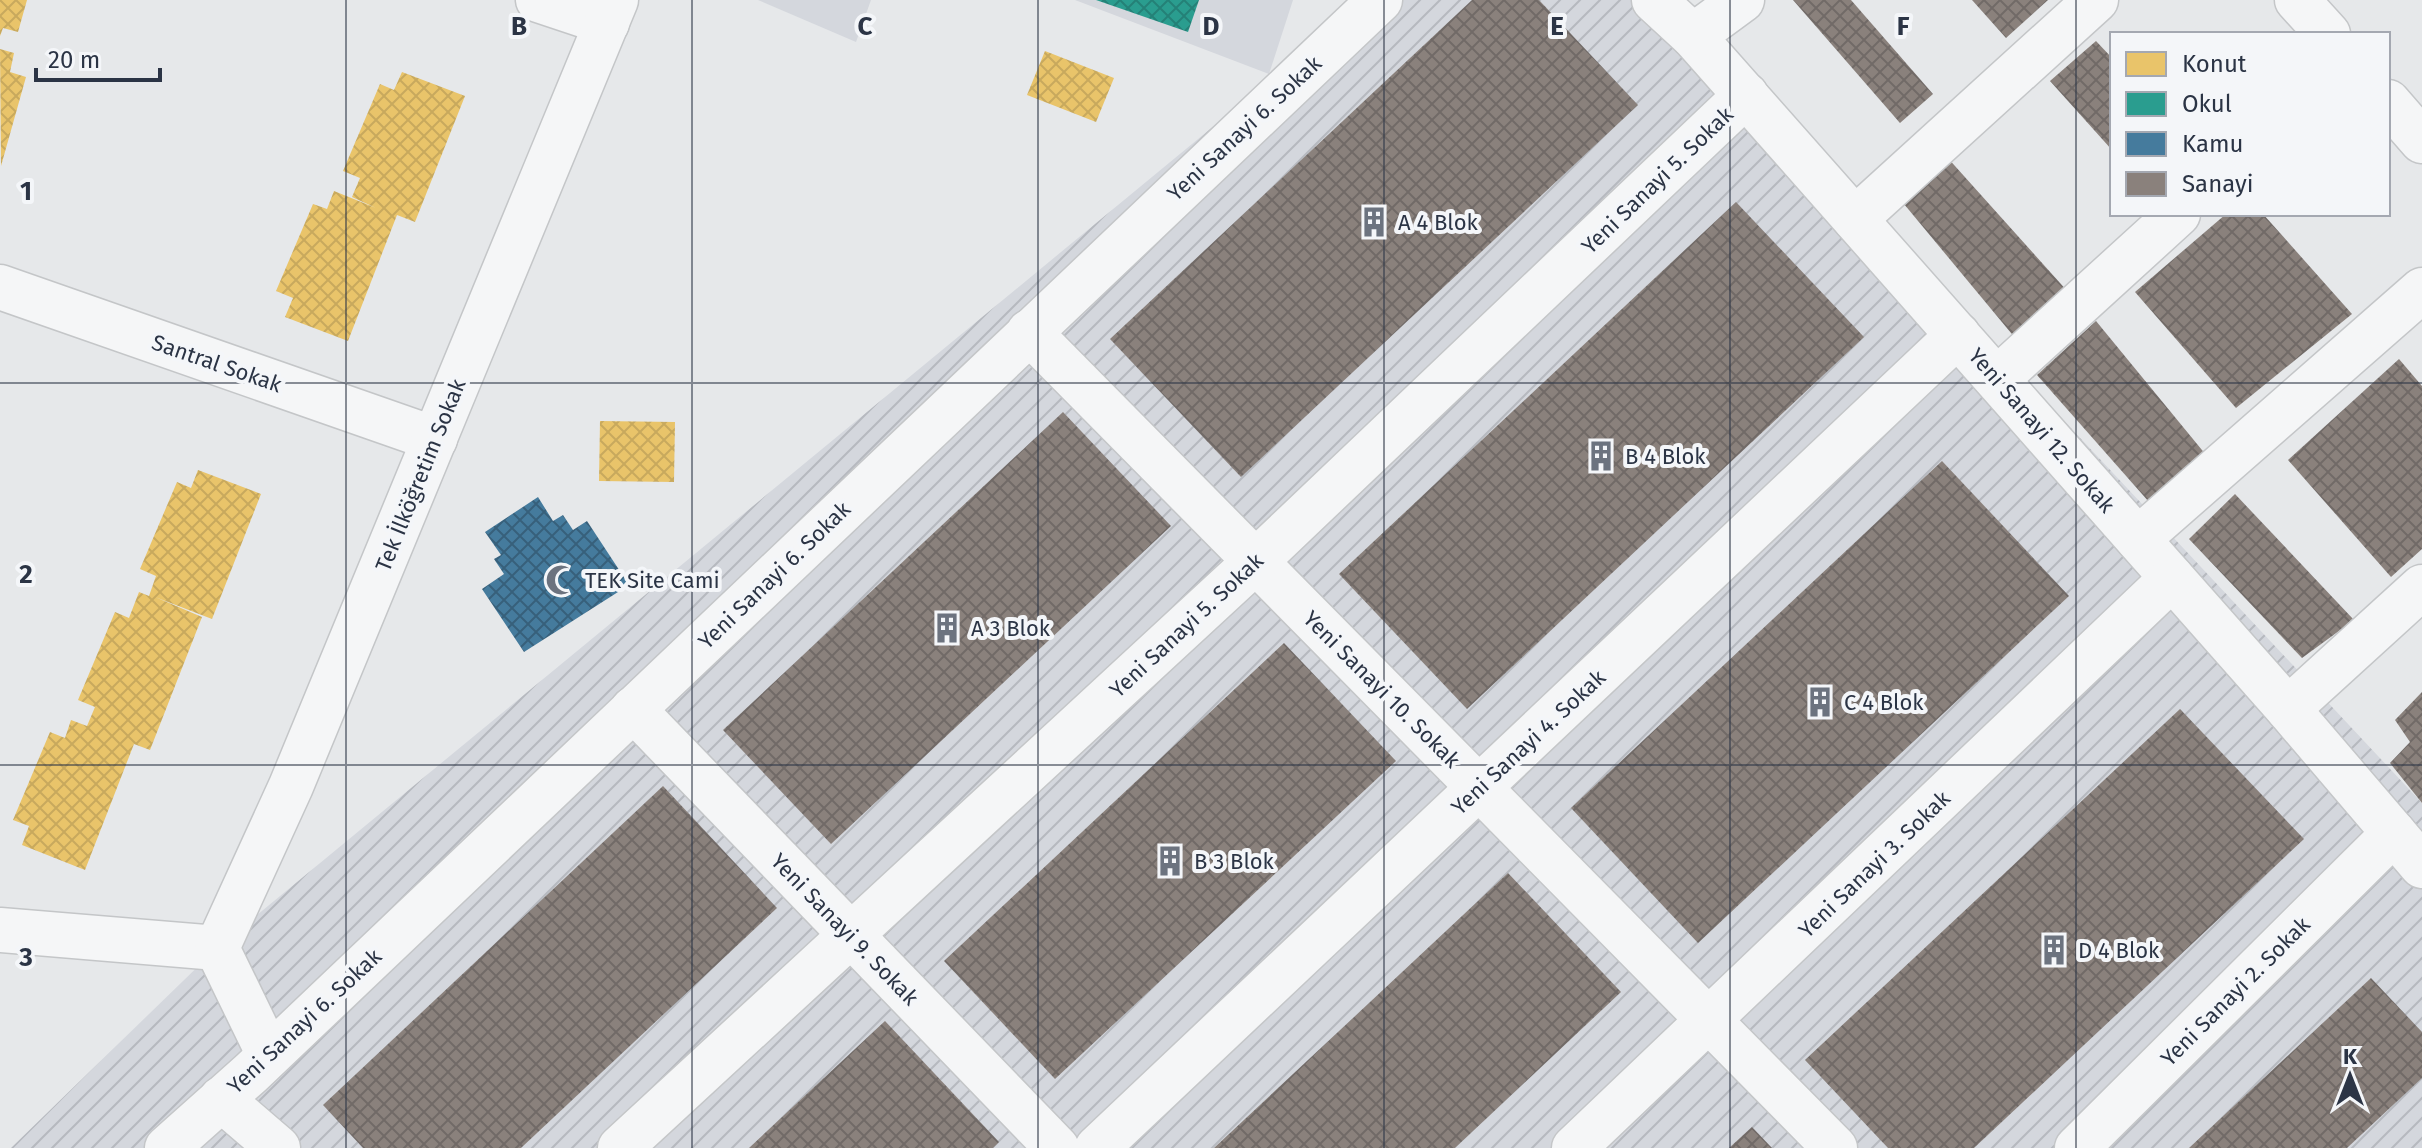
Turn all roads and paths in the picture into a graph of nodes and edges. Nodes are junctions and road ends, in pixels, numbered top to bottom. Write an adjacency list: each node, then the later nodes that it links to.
1 (538, 0): 7 (street)
2 (1380, 0): 17 (street, Yeni Sanayi 6. Sokak)
3 (1654, 0): 9 (street, Yeni Sanayi 12. Sokak)
4 (1742, 0): 9 (street)
5 (2096, 0): 14 (street)
6 (2297, 0): 8 (street)
7 (612, 11): 20 (street, Tek İlköğretim Sokak)
8 (2326, 32)
9 (1693, 36): 10 (street, Yeni Sanayi 12. Sokak)
10 (1746, 95): 14 (street, Yeni Sanayi 12. Sokak); 22 (street, Yeni Sanayi 5. Sokak)
11 (2390, 104): 12 (street)
12 (2422, 141)
13 (2176, 216): 19 (street)
14 (1855, 219): 18 (street, Yeni Sanayi 12. Sokak)
15 (0, 287): 20 (street, Santral Sokak)
16 (2422, 290): 21 (street)
17 (1029, 332): 22 (street, Yeni Sanayi 10. Sokak); 25 (street, Yeni Sanayi 6. Sokak)
18 (1958, 335): 19 (street, Yeni Sanayi 12. Sokak); 27 (street, Yeni Sanayi 4. Sokak)
19 (1997, 379): 21 (street, Yeni Sanayi 12. Sokak)
20 (435, 439): 32 (street, Tek İlköğretim Sokak)
21 (2138, 539): 23 (street, Yeni Sanayi 12. Sokak)
22 (1256, 561): 27 (street, Yeni Sanayi 10. Sokak); 31 (street, Yeni Sanayi 5. Sokak)
23 (2172, 578): 26 (street, Yeni Sanayi 12. Sokak); 33 (street, Yeni Sanayi 3. Sokak)
24 (2422, 587): 26 (street)
25 (633, 709): 31 (street, Yeni Sanayi 9. Sokak); 34 (street, Yeni Sanayi 6. Sokak)
26 (2288, 709): 28 (street, Yeni Sanayi 12. Sokak)
27 (1480, 788): 33 (street, Yeni Sanayi 10. Sokak); 40 (street, Yeni Sanayi 4. Sokak)
28 (2394, 833): 29 (street, Yeni Sanayi 12. Sokak); 43 (street, Yeni Sanayi 2. Sokak)
29 (2422, 866)
30 (0, 930): 32 (street)
31 (851, 935): 38 (street, Yeni Sanayi 5. Sokak); 39 (street, Yeni Sanayi 9. Sokak)
32 (217, 948): 34 (street)
33 (1709, 1021): 41 (street, Yeni Sanayi 3. Sokak); 42 (street, Yeni Sanayi 10. Sokak)
34 (269, 1055): 35 (street, Yeni Sanayi 6. Sokak)
35 (221, 1099): 36 (street, Yeni Sanayi 6. Sokak); 37 (street)
36 (167, 1148)
37 (278, 1148)
38 (620, 1148)
39 (1057, 1148)
40 (1097, 1148)
41 (1574, 1148)
42 (1835, 1148)
43 (2077, 1148)

